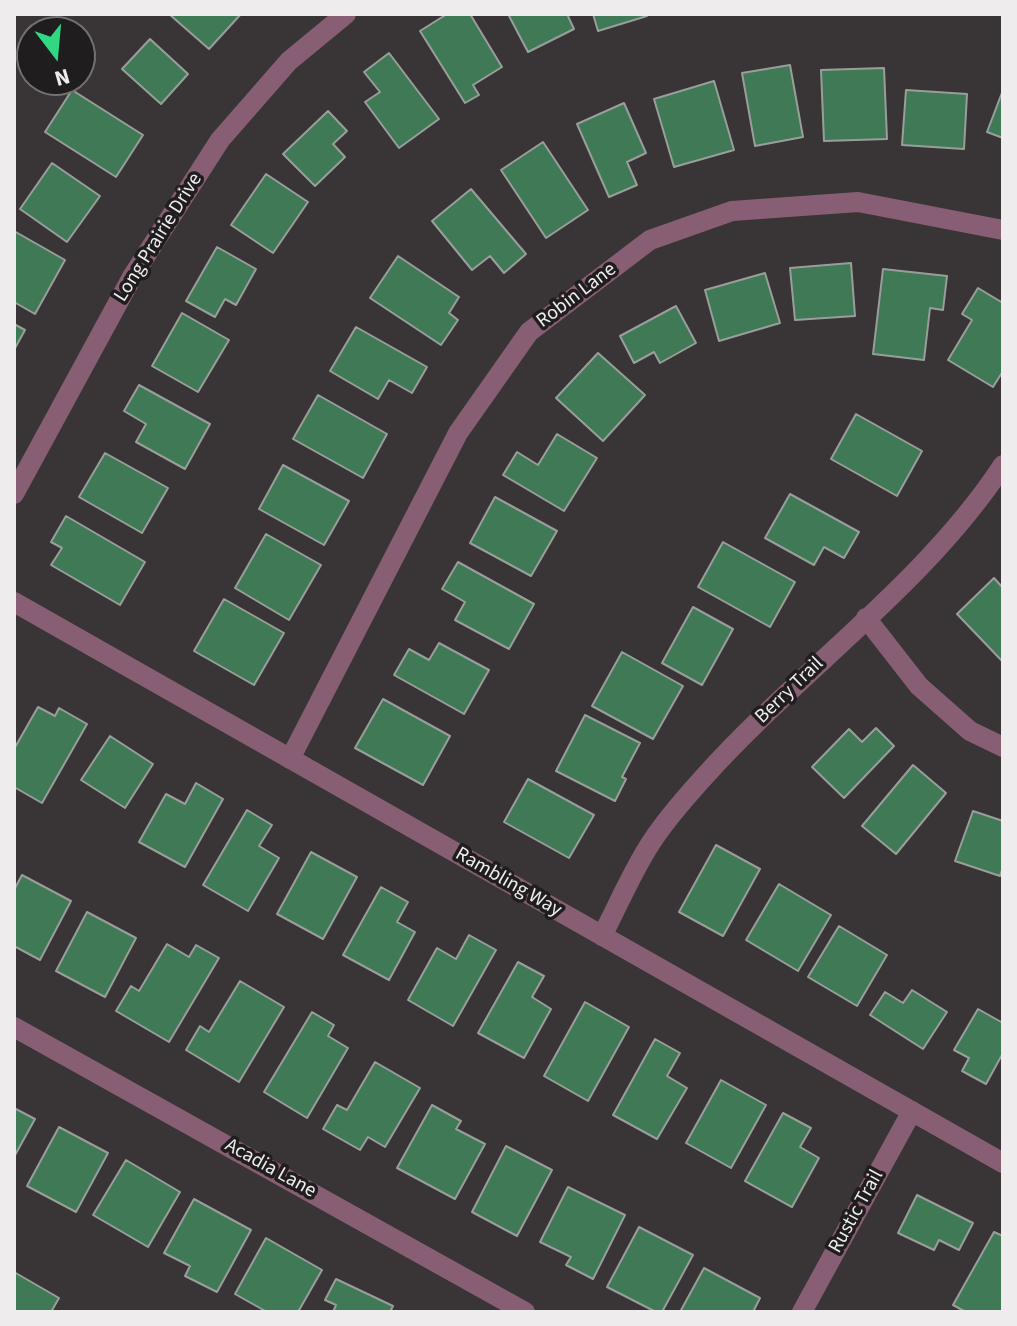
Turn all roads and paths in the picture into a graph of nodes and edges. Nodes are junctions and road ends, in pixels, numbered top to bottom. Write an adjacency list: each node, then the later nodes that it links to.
1 (346, 14): 2 (street, Long Prairie Drive)
2 (324, 21): 5 (street, Long Prairie Drive)
3 (1003, 230): 9 (street, Robin Lane)
4 (1003, 465): 7 (street, Berry Trail)
5 (14, 494)
6 (14, 602): 9 (street, Rambling Way)
7 (866, 618): 8 (street); 10 (street, Berry Trail)
8 (1003, 747)
9 (290, 759): 10 (street, Rambling Way)
10 (602, 936): 12 (street, Rambling Way)
11 (14, 1027): 14 (street, Acadia Lane)
12 (912, 1111): 13 (street, Rambling Way); 15 (street, Rustic Trail)
13 (1003, 1163)
14 (525, 1312)
15 (802, 1312)

